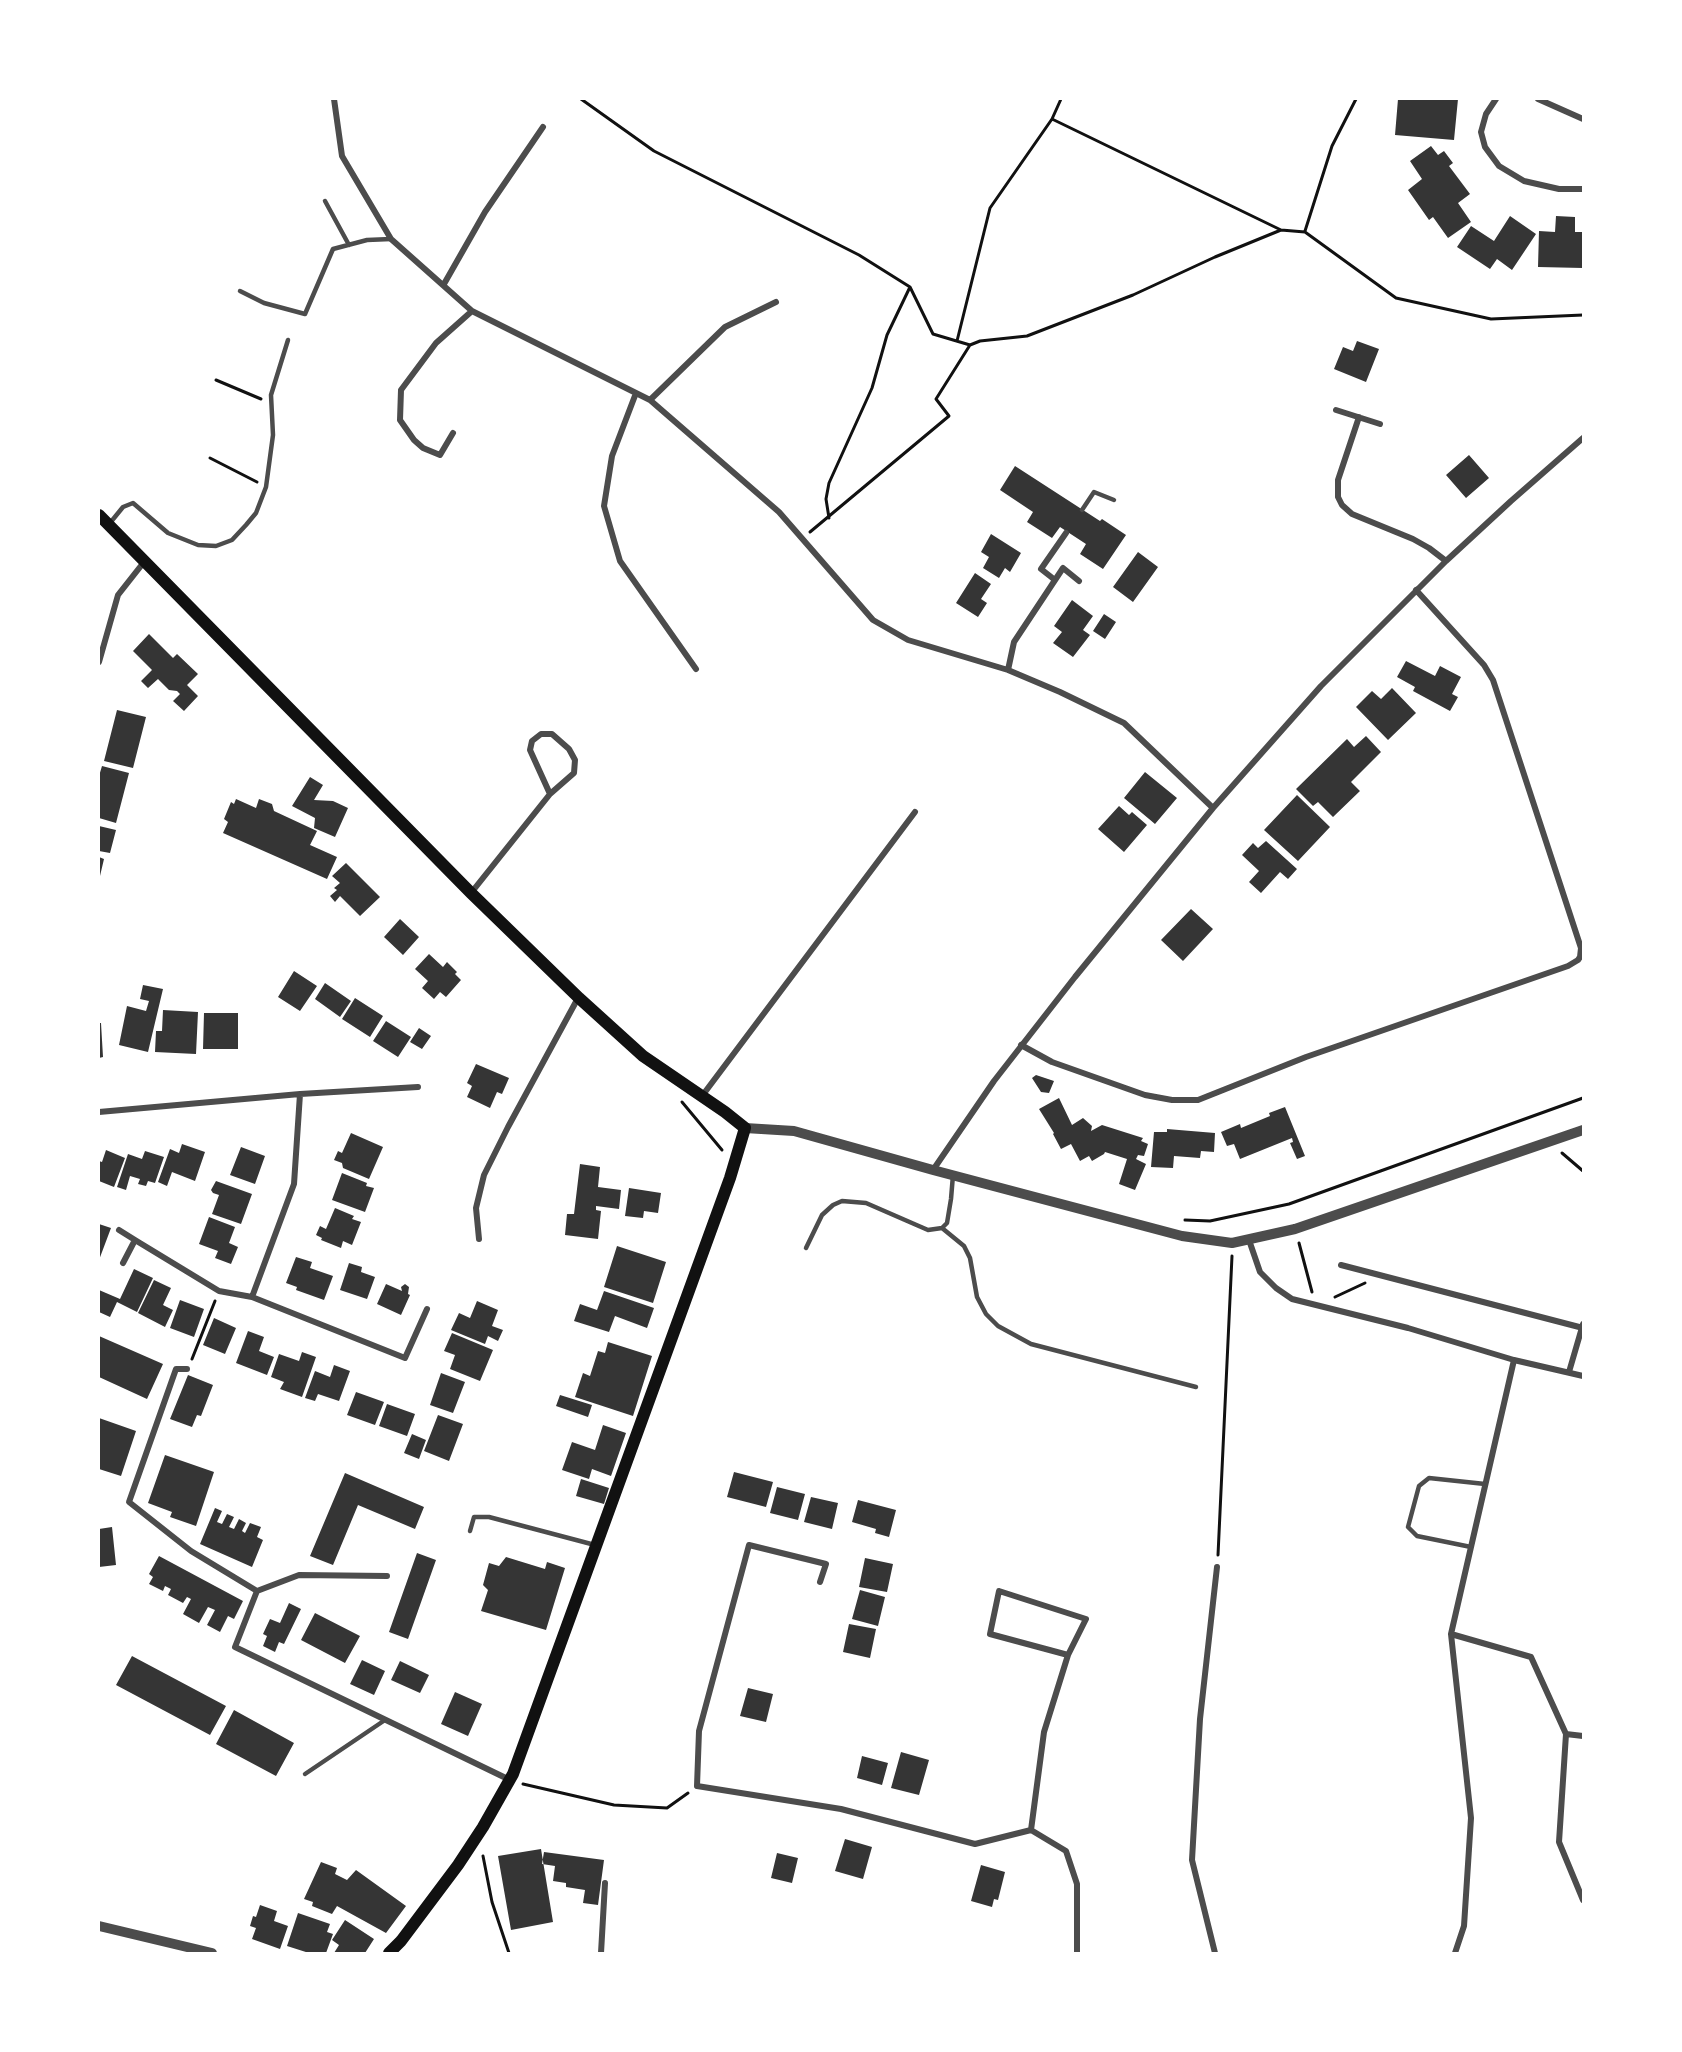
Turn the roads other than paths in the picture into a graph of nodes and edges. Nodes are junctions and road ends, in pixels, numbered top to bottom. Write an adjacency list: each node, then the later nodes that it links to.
1 (334, 99): 8 (street)
2 (1496, 99): 6 (street)
3 (1538, 99): 4 (street)
4 (1583, 119)
5 (543, 127): 10 (street)
6 (1583, 189)
7 (325, 201): 9 (lane)
8 (392, 239): 9 (lane); 10 (street)
9 (349, 245): 11 (lane)
10 (444, 284): 13 (street)
11 (240, 291)
12 (776, 302): 16 (street)
13 (472, 311): 15 (street); 20 (street)
14 (288, 340): 25 (lane)
15 (636, 393): 16 (street); 33 (street)
16 (650, 400): 34 (street)
17 (1336, 410): 18 (street)
18 (1359, 417): 19 (street); 27 (street)
19 (1380, 424)
20 (453, 433)
21 (1583, 438): 27 (street)
22 (1114, 500): 23 (lane)
23 (1082, 510)
24 (99, 515): 25 (main road)
25 (108, 526): 28 (main road)
26 (1066, 533): 29 (street)
27 (1446, 561): 31 (street)
28 (144, 562): 32 (street); 38 (main road)
29 (1055, 580): 30 (street); 34 (street)
30 (1079, 581)
31 (1416, 590): 36 (street); 40 (street)
32 (99, 662)
33 (696, 669)
34 (1008, 670): 36 (street)
35 (550, 794): 35 (street); 38 (street)
36 (1213, 808): 40 (street)
37 (915, 812): 43 (street)
38 (471, 893): 39 (main road)
39 (579, 998): 43 (main road); 51 (street)
40 (1021, 1044): 47 (street)
41 (418, 1087): 42 (street)
42 (300, 1094): 44 (street); 57 (street)
43 (702, 1096): 45 (main road)
44 (99, 1112)
45 (745, 1128): 47 (street); 67 (main road)
46 (1583, 1130): 53 (street)
47 (933, 1170): 48 (street)
48 (953, 1175): 49 (lane); 53 (street)
49 (942, 1228): 54 (lane); 64 (lane)
50 (119, 1230): 52 (street)
51 (479, 1239)
52 (135, 1240): 55 (street); 57 (street)
53 (1249, 1240): 60 (street)
54 (806, 1248)
55 (123, 1263)
56 (1341, 1265): 59 (street)
57 (252, 1297): 58 (street)
58 (427, 1309)
59 (1583, 1326): 62 (street)
60 (1514, 1360): 62 (street); 65 (street)
61 (187, 1369): 72 (street)
62 (1569, 1372): 63 (street)
63 (1583, 1376)
64 (1196, 1387)
65 (1485, 1484): 68 (street); 68 (lane)
66 (470, 1532): 67 (lane)
67 (597, 1546): 79 (main road)
68 (1471, 1547): 73 (street)
69 (1217, 1567): 88 (street)
70 (387, 1576): 72 (street)
71 (820, 1582): 80 (street)
72 (257, 1591): 75 (street)
73 (1451, 1634): 76 (street); 89 (street)
74 (1068, 1655): 74 (street); 80 (street)
75 (385, 1720): 78 (lane); 79 (street)
76 (1566, 1734): 77 (street); 82 (street)
77 (1583, 1736)
78 (305, 1774)
79 (510, 1780): 85 (main road)
80 (1031, 1830): 87 (street)
81 (605, 1883): 86 (street)
82 (1583, 1900)
83 (100, 1930): 84 (street)
84 (212, 1953)
85 (390, 1953)
86 (601, 1953)
87 (1077, 1953)
88 (1215, 1953)
89 (1455, 1953)

